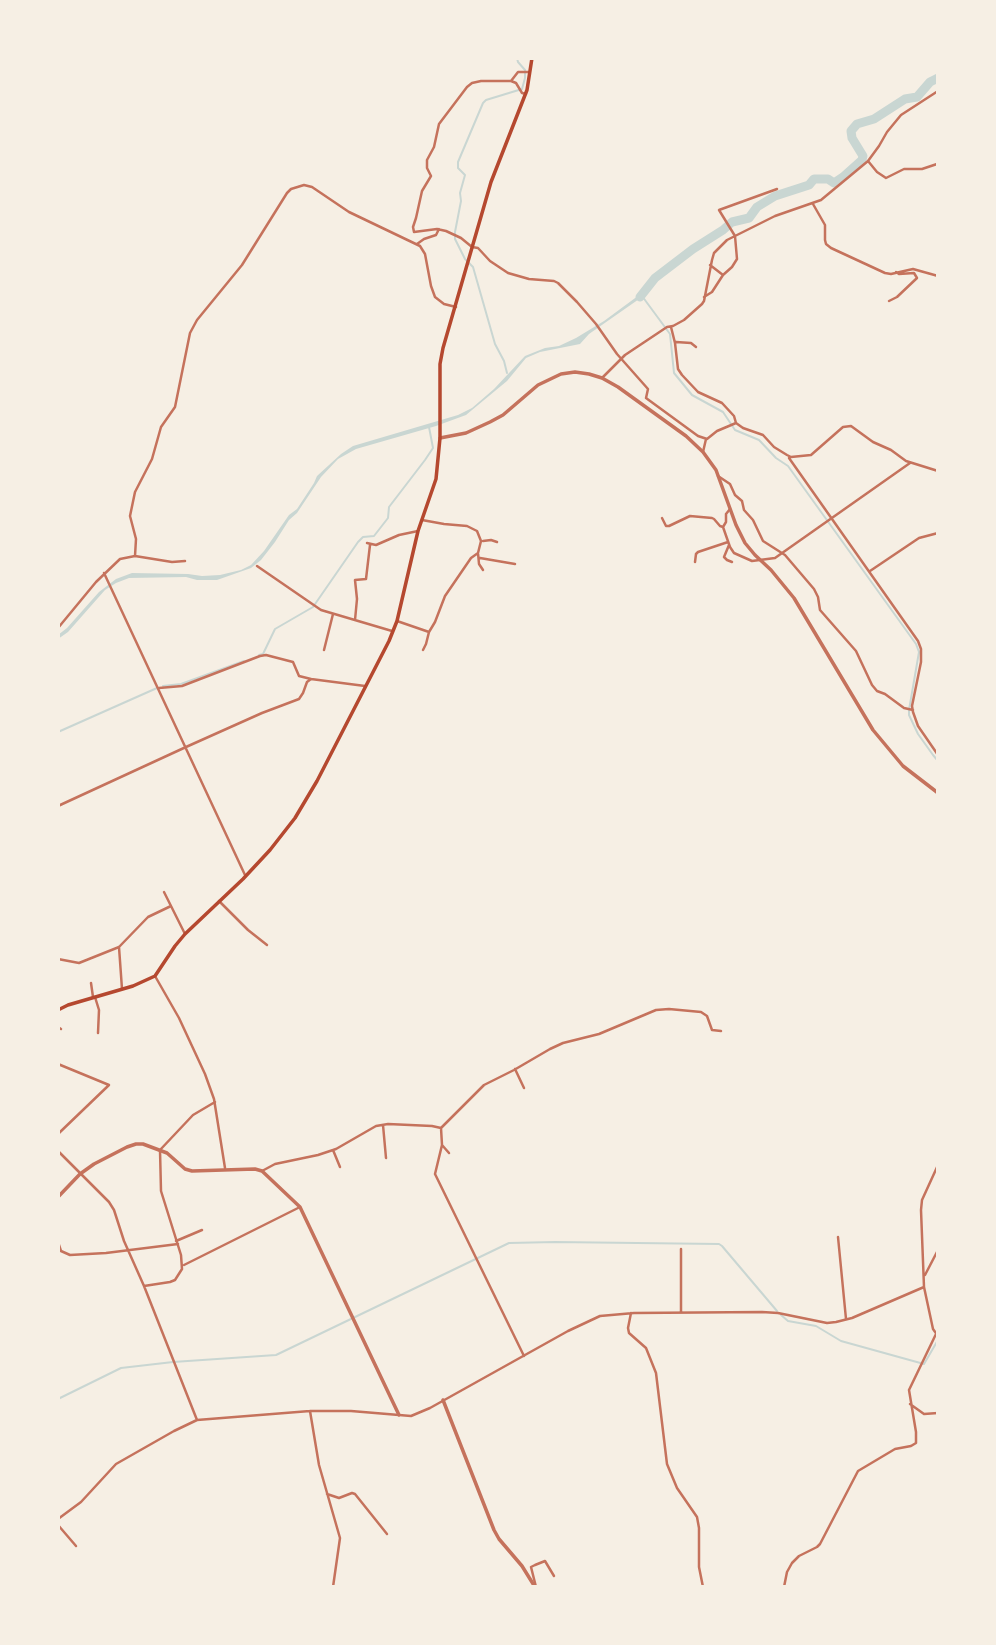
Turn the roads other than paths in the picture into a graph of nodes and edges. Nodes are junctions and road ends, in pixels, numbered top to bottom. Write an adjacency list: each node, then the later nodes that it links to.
1 (532, 58): 2 (main road)
2 (531, 71): 3 (street); 5 (main road)
3 (511, 81): 5 (street); 10 (street)
4 (937, 91): 6 (street)
5 (526, 94): 13 (main road)
6 (868, 161): 7 (street); 9 (street)
7 (937, 164)
8 (777, 189): 11 (street)
9 (813, 204): 11 (street); 15 (street)
10 (439, 229): 12 (street); 13 (street)
11 (735, 236): 14 (street); 16 (street)
12 (417, 244): 20 (street); 46 (street)
13 (472, 247): 20 (main road); 24 (street)
14 (710, 265): 16 (street); 18 (street)
15 (896, 272): 17 (street); 19 (street)
16 (723, 275): 18 (street)
17 (938, 276)
18 (704, 298): 21 (street)
19 (890, 302)
20 (456, 307): 27 (main road)
21 (667, 328): 22 (street); 24 (street)
22 (675, 342): 23 (street); 26 (street)
23 (696, 347)
24 (620, 359): 25 (street); 28 (street)
25 (602, 378): 27 (street); 29 (street)
26 (733, 425): 28 (street); 30 (street)
27 (440, 438): 36 (main road)
28 (706, 439): 29 (street)
29 (703, 452): 33 (street)
30 (787, 455): 31 (street); 37 (street)
31 (911, 462): 32 (street); 37 (street)
32 (938, 471)
33 (718, 476): 34 (street); 44 (street)
34 (730, 509): 38 (street); 47 (street)
35 (662, 518): 38 (street)
36 (422, 520): 39 (main road); 41 (street)
37 (828, 520): 44 (street); 54 (street)
38 (723, 527): 43 (street)
39 (418, 530): 57 (street); 58 (main road)
40 (938, 533): 54 (street)
41 (481, 541): 42 (street); 45 (street)
42 (497, 542)
43 (729, 543): 47 (street); 49 (street); 50 (street)
44 (781, 553): 47 (street); 67 (street)
45 (478, 555): 51 (street); 53 (street); 61 (street)
46 (135, 556): 48 (street); 55 (street)
47 (761, 560): 70 (street)
48 (185, 561)
49 (695, 562)
50 (732, 562)
51 (515, 564)
52 (257, 566): 56 (street)
53 (483, 570)
54 (870, 571): 67 (street)
55 (104, 573): 59 (street); 66 (street)
56 (333, 614): 57 (street); 62 (street)
57 (355, 620): 60 (street)
58 (397, 621): 60 (main road); 61 (street)
59 (58, 628)
60 (393, 631): 65 (main road)
61 (429, 632): 63 (street)
62 (324, 650)
63 (423, 650)
64 (311, 679): 65 (street); 66 (street); 68 (street)
65 (365, 686): 72 (main road)
66 (159, 688): 68 (street)
67 (910, 710): 69 (street)
68 (186, 747): 71 (street); 72 (street)
69 (938, 755)
70 (938, 793)
71 (58, 806)
72 (246, 876): 74 (main road)
73 (164, 892): 75 (street)
74 (219, 901): 76 (main road); 77 (street)
75 (171, 906): 76 (street); 78 (street)
76 (185, 934): 80 (main road)
77 (267, 945)
78 (119, 947): 79 (street); 82 (street)
79 (58, 959)
80 (155, 976): 82 (main road); 90 (street)
81 (91, 983): 83 (street)
82 (122, 989): 83 (main road)
83 (94, 997): 84 (main road); 86 (street)
84 (58, 1010)
85 (721, 1031): 88 (street)
86 (98, 1033)
87 (58, 1064): 93 (street)
88 (515, 1069): 89 (street); 92 (street)
89 (524, 1088)
90 (215, 1102): 95 (street); 102 (street)
91 (383, 1125): 92 (street); 96 (street); 99 (street)
92 (441, 1128): 94 (street)
93 (58, 1134)
94 (442, 1145): 98 (street); 122 (street)
95 (160, 1150): 102 (street); 104 (street); 110 (street)
96 (333, 1150): 101 (street); 103 (street)
97 (58, 1152): 104 (street)
98 (449, 1153)
99 (386, 1158)
100 (938, 1165): 115 (street)
101 (340, 1167)
102 (225, 1170): 103 (street)
103 (262, 1171): 106 (street)
104 (80, 1174): 105 (street); 112 (street)
105 (58, 1197)
106 (300, 1207): 114 (street); 127 (street)
107 (202, 1230): 110 (street)
108 (838, 1237): 120 (street)
109 (58, 1242): 112 (street)
110 (177, 1243): 112 (street); 114 (street)
111 (681, 1249): 118 (street)
112 (128, 1250): 116 (street)
113 (938, 1250): 115 (street)
114 (182, 1265): 116 (street)
115 (923, 1278): 117 (street)
116 (144, 1286): 128 (street)
117 (924, 1287): 120 (street); 121 (street)
118 (681, 1312): 119 (street); 120 (street)
119 (631, 1313): 122 (street); 137 (street)
120 (846, 1320)
121 (937, 1335): 124 (street)
122 (524, 1356): 123 (street)
123 (443, 1400): 127 (street); 136 (street)
124 (910, 1404): 126 (street); 138 (street)
125 (310, 1411): 127 (street); 128 (street); 129 (street)
126 (938, 1413)
127 (399, 1415)
128 (197, 1420): 130 (street)
129 (327, 1494): 132 (street); 135 (street)
130 (58, 1519)
131 (58, 1525): 133 (street)
132 (387, 1534)
133 (75, 1546)
134 (554, 1576): 136 (street)
135 (333, 1587)
136 (536, 1587)
137 (703, 1587)
138 (783, 1587)

